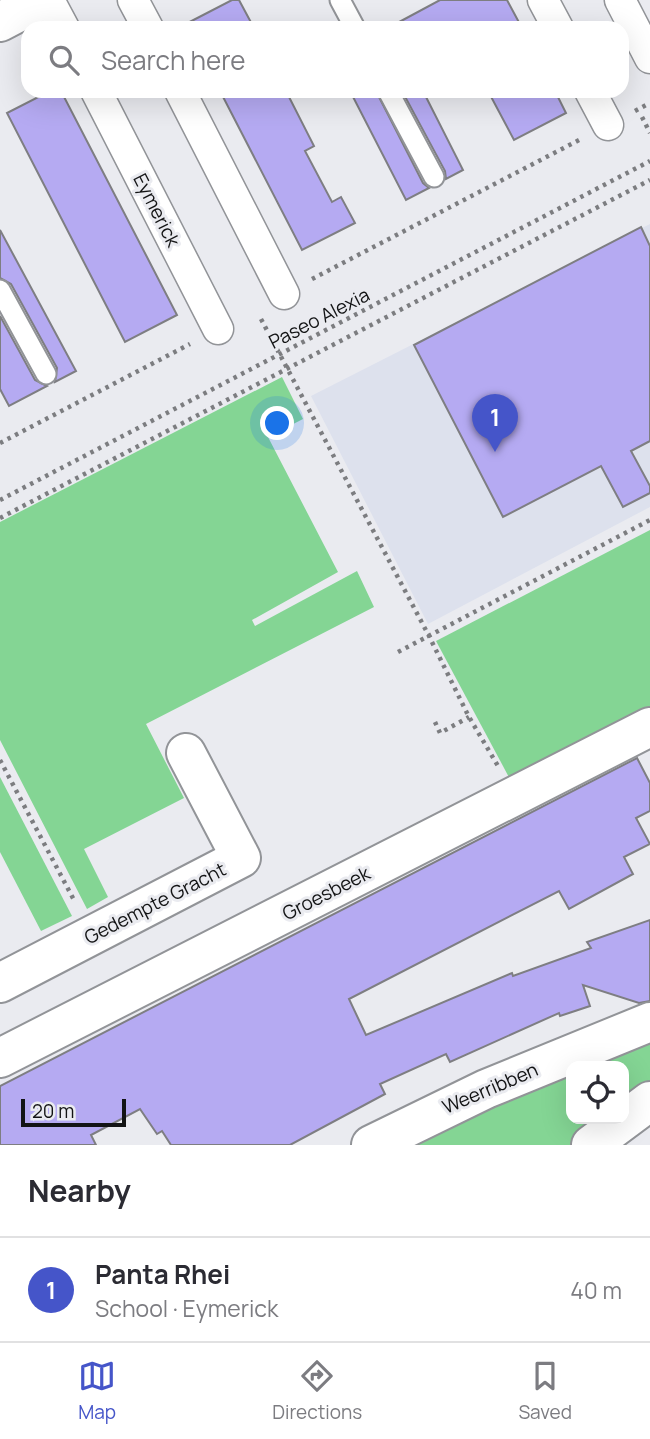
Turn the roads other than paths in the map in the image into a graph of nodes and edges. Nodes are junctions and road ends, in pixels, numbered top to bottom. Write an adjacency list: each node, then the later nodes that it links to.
1 (42, 0): 11 (street)
2 (50, 0): 7 (street)
3 (133, 0): 8 (street)
4 (340, 0): 9 (lane)
5 (543, 0): 10 (street)
6 (620, 0): 12 (street)
7 (60, 21)
8 (144, 21)
9 (351, 21)
10 (554, 21)
11 (0, 22)
12 (650, 58)
13 (100, 98): 21 (street, Eymerick)
14 (184, 98): 20 (street)
15 (392, 98): 18 (lane)
16 (594, 98): 17 (street)
17 (608, 125)
18 (434, 177)
19 (0, 290): 22 (lane)
20 (284, 294)
21 (218, 329)
22 (46, 374)
23 (650, 727): 27 (street, Groesbeek)
24 (186, 753): 25 (street, Gedempte Gracht)
25 (0, 983)
26 (650, 1022): 29 (street, Weerribben)
27 (0, 1058)
28 (650, 1101): 30 (street)
29 (371, 1145)
30 (591, 1145)

